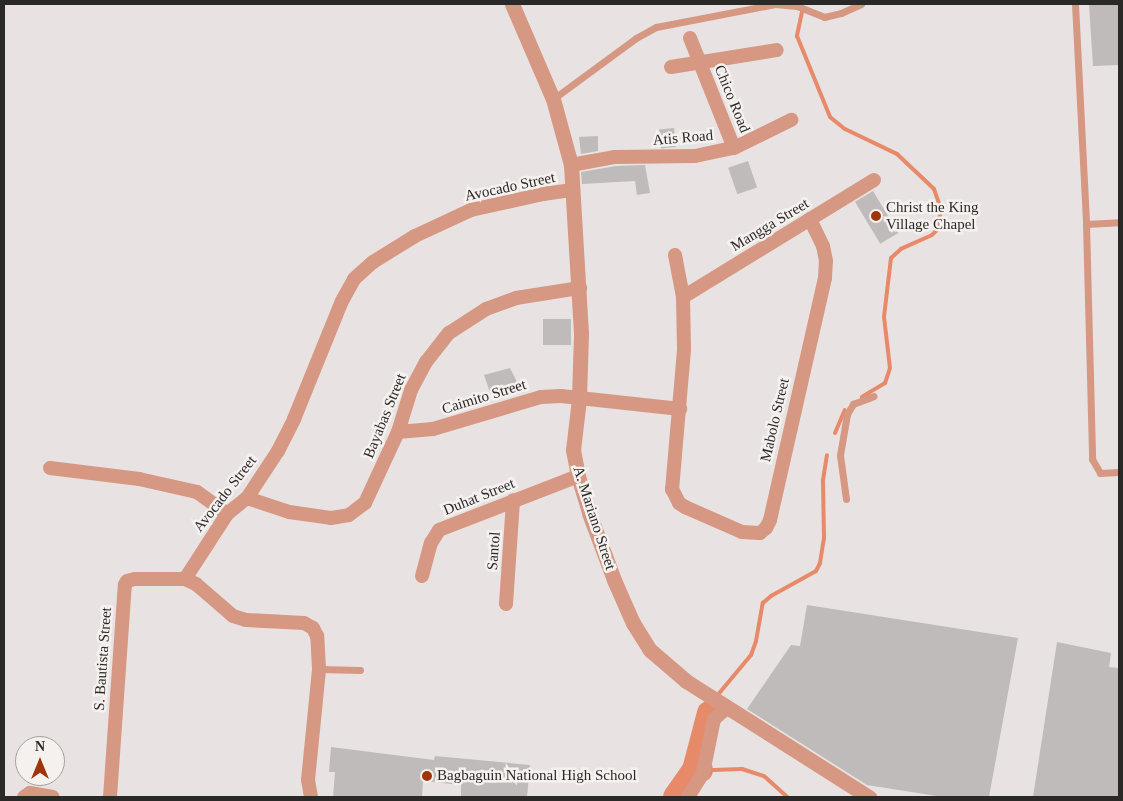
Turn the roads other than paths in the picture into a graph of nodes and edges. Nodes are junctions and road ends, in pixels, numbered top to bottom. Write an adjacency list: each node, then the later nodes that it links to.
1 (512, 4): 8 (street, A. Mariano Street)
2 (861, 4): 8 (lane)
3 (1075, 4): 16 (lane)
4 (690, 38): 6 (street)
5 (777, 50): 6 (street, Chico Road)
6 (699, 62): 7 (street, Chico Road); 10 (street, Chico Road)
7 (671, 67)
8 (553, 99): 11 (street, A. Mariano Street)
9 (791, 120): 10 (street, Atis Road)
10 (734, 148): 11 (street, Atis Road)
11 (571, 165): 13 (street, A. Mariano Street)
12 (874, 180): 14 (street, Mangga Street)
13 (574, 190): 18 (street, A. Mariano Street); 27 (street, Avocado Street)
14 (810, 219): 19 (street, Mangga Street); 22 (street, Mabolo Street)
15 (1119, 222): 16 (lane)
16 (1086, 224): 25 (lane)
17 (675, 255): 19 (street)
18 (580, 288): 21 (street, A. Mariano Street); 23 (street, Bayabas Street)
19 (683, 297): 22 (street)
20 (874, 396): 28 (lane)
21 (579, 399): 22 (street); 23 (street, Caimito Street); 26 (street, A. Mariano Street)
22 (680, 409)
23 (398, 432): 27 (street, Bayabas Street)
24 (50, 468): 30 (street)
25 (1119, 472)
26 (578, 476): 29 (street, Duhat Street); 36 (street, A. Mariano Street)
27 (247, 498): 30 (street, Avocado Street)
28 (846, 499)
29 (513, 500): 31 (street, Duhat Street); 33 (street, Santol)
30 (228, 514): 32 (street, Avocado Street)
31 (422, 576)
32 (185, 579): 34 (street); 39 (street, S. Bautista Street)
33 (506, 604)
34 (319, 670): 35 (lane); 40 (street)
35 (360, 670)
36 (726, 706): 41 (street); 42 (street, A. Mariano Street)
37 (24, 797): 38 (street)
38 (53, 797)
39 (110, 797)
40 (310, 797)
41 (688, 797)
42 (869, 797)

